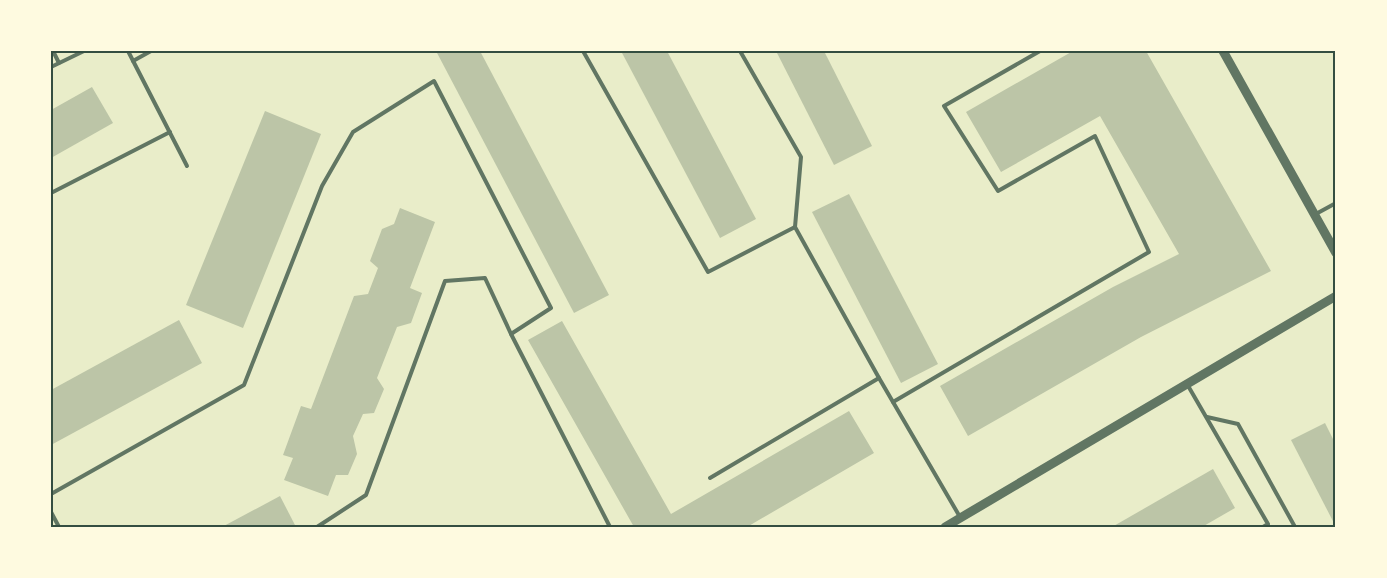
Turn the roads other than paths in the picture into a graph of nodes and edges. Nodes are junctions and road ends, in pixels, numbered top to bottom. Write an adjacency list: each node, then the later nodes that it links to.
1 (52, 51): 10 (lane)
2 (84, 51): 10 (lane)
3 (128, 51): 9 (lane)
4 (151, 51): 9 (lane)
5 (583, 51): 17 (lane)
6 (740, 51): 17 (lane)
7 (1040, 51): 23 (lane)
8 (1226, 52): 16 (street)
9 (133, 61): 12 (lane)
10 (59, 63): 11 (lane)
11 (51, 67)
12 (170, 132): 13 (lane); 14 (lane)
13 (187, 166)
14 (51, 193)
15 (1336, 203): 16 (lane)
16 (1314, 214): 18 (street)
17 (794, 227): 21 (lane)
18 (1336, 253)
19 (1336, 296): 22 (street)
20 (511, 334): 26 (lane); 30 (lane); 31 (lane)
21 (879, 378): 23 (lane); 25 (lane)
22 (1188, 384): 24 (lane); 28 (street)
23 (893, 402): 28 (lane)
24 (1207, 417): 33 (lane); 34 (lane)
25 (710, 478)
26 (51, 494)
27 (51, 512): 29 (lane)
28 (960, 517): 32 (street)
29 (59, 527)
30 (317, 527)
31 (610, 527)
32 (945, 527)
33 (1263, 527)
34 (1295, 527)

